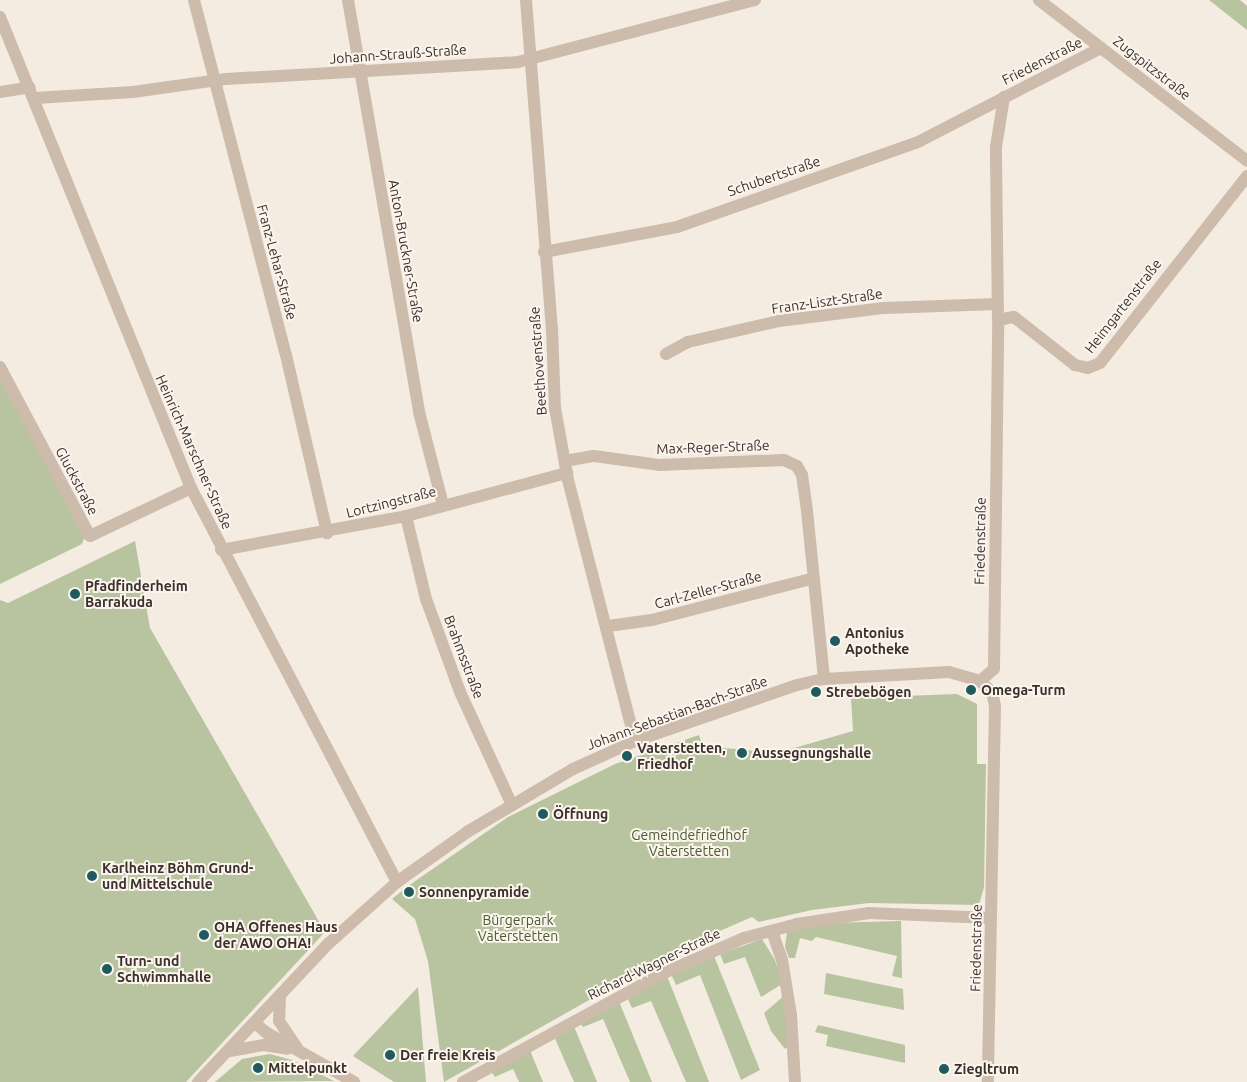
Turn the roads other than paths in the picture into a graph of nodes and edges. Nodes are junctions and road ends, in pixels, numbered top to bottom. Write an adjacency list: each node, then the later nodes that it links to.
1 (194, 0): 11 (street, Franz-Lehar-Straße)
2 (348, 0): 10 (street, Anton-Bruckner-Straße)
3 (526, 0): 9 (street, Beethovenstraße)
4 (756, 0): 6 (street, Johann-Strauß-Straße)
5 (1039, 0): 8 (street, Zugspitzstraße)
6 (715, 6): 9 (street, Johann-Strauß-Straße)
7 (0, 17): 13 (street, Heinrich-Marschner-Straße)
8 (1101, 48): 14 (street, Friedenstraße); 15 (street, Zugspitzstraße)
9 (530, 60): 10 (street, Johann-Strauß-Straße); 17 (street, Beethovenstraße)
10 (360, 71): 11 (street, Johann-Strauß-Straße); 24 (street, Anton-Bruckner-Straße)
11 (214, 81): 13 (street, Johann-Strauß-Straße); 26 (street, Franz-Lehar-Straße)
12 (0, 92): 13 (street, Johann-Strauß-Straße)
13 (32, 92): 23 (street, Heinrich-Marschner-Straße)
14 (1004, 97): 17 (street, Schubertstraße); 18 (street, Friedenstraße)
15 (1247, 161)
16 (1247, 176): 19 (street, Heimgartenstraße)
17 (544, 252): 22 (street, Beethovenstraße)
18 (997, 304): 19 (street, Friedenstraße); 20 (street, Franz-Liszt-Straße)
19 (998, 320): 31 (street, Friedenstraße)
20 (666, 354)
21 (0, 367): 23 (street, Gluckstraße)
22 (566, 467): 24 (street, Lortzingstraße); 28 (street, Max-Reger-Straße); 29 (street, Beethovenstraße)
23 (191, 488): 27 (street, Heinrich-Marschner-Straße)
24 (443, 505): 25 (street, Lortzingstraße)
25 (406, 516): 26 (street, Lortzingstraße); 33 (street, Brahmsstraße)
26 (327, 533): 27 (street, Lortzingstraße)
27 (221, 550): 34 (street, Heinrich-Marschner-Straße)
28 (814, 578): 29 (street, Carl-Zeller-Straße); 30 (street, Max-Reger-Straße)
29 (608, 626): 32 (street, Beethovenstraße)
30 (824, 679): 31 (street, Johann-Sebastian-Bach-Straße); 32 (street, Johann-Sebastian-Bach-Straße)
31 (980, 681): 35 (street, Friedenstraße)
32 (635, 741): 33 (street, Johann-Sebastian-Bach-Straße)
33 (511, 804): 34 (street, Johann-Sebastian-Bach-Straße)
34 (397, 882): 37 (street, Johann-Sebastian-Bach-Straße)
35 (991, 918): 36 (street, Richard-Wagner-Straße); 45 (street, Friedenstraße)
36 (772, 931): 43 (street, Richard-Wagner-Straße); 44 (street)
37 (280, 995): 38 (street, Johann-Sebastian-Bach-Straße); 40 (street)
38 (255, 1023): 39 (street, Johann-Sebastian-Bach-Straße); 40 (street)
39 (230, 1051): 40 (street); 41 (street, Johann-Sebastian-Bach-Straße)
40 (300, 1052): 42 (street)
41 (198, 1082)
42 (354, 1082)
43 (463, 1082)
44 (795, 1082)
45 (988, 1082)

